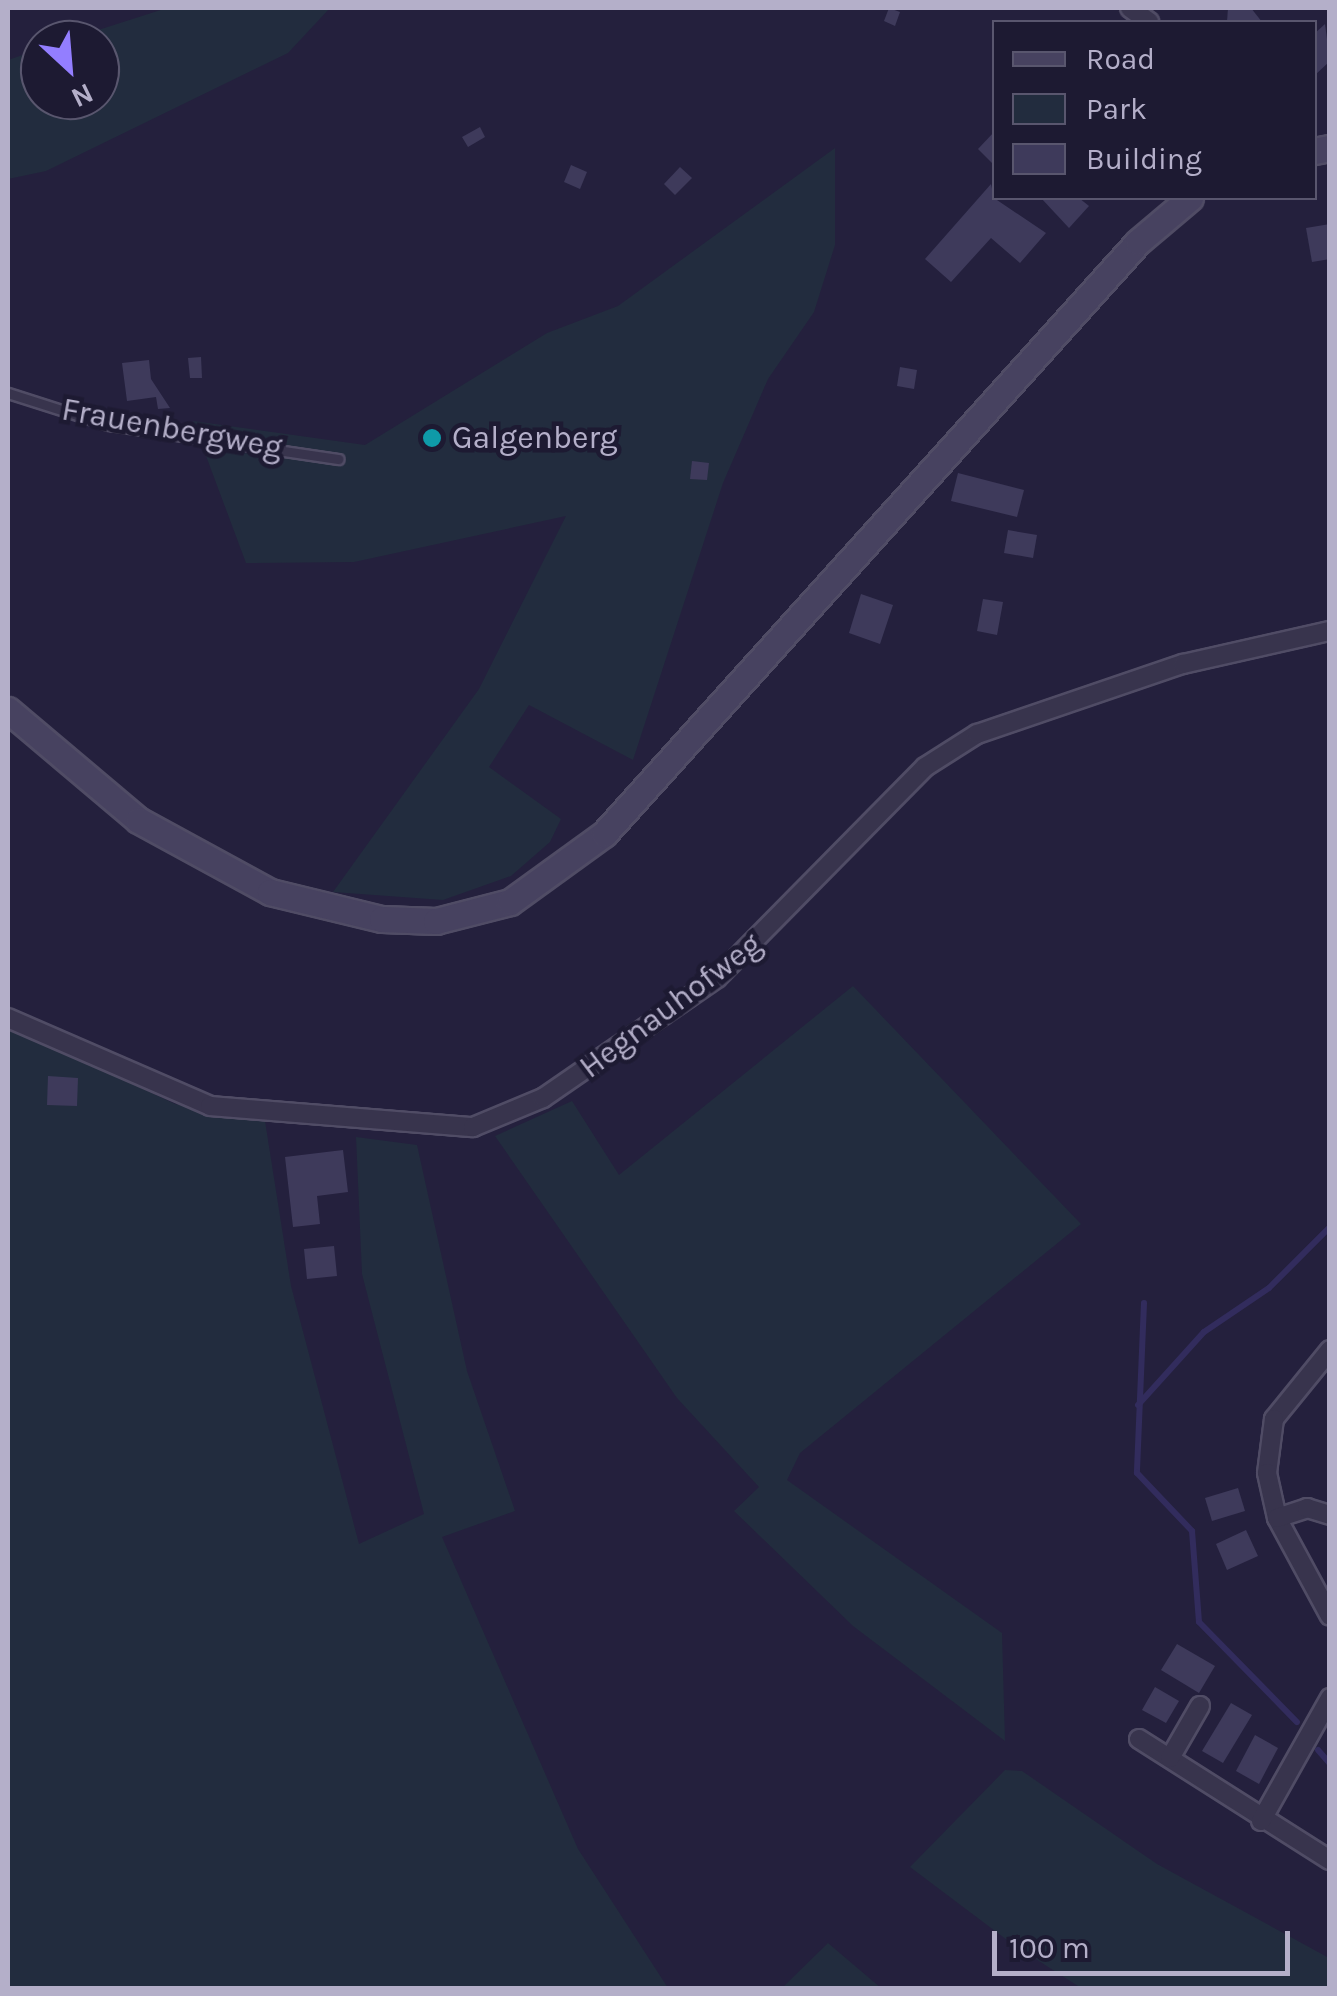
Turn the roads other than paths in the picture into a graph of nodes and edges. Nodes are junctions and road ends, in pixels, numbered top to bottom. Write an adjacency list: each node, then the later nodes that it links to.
1 (1188, 200): 5 (main road)
2 (8, 393): 3 (lane, Frauenbergweg)
3 (339, 459)
4 (1330, 631): 6 (street, Hegnauhofweg)
5 (8, 710)
6 (8, 1018)
7 (1330, 1350): 9 (street)
8 (1330, 1515): 9 (street)
9 (1277, 1518): 10 (street)
10 (1330, 1616)
11 (1330, 1698): 15 (street)
12 (1200, 1706): 14 (street)
13 (1139, 1739): 14 (street)
14 (1170, 1758): 15 (street)
15 (1261, 1821): 16 (street)
16 (1330, 1860)

